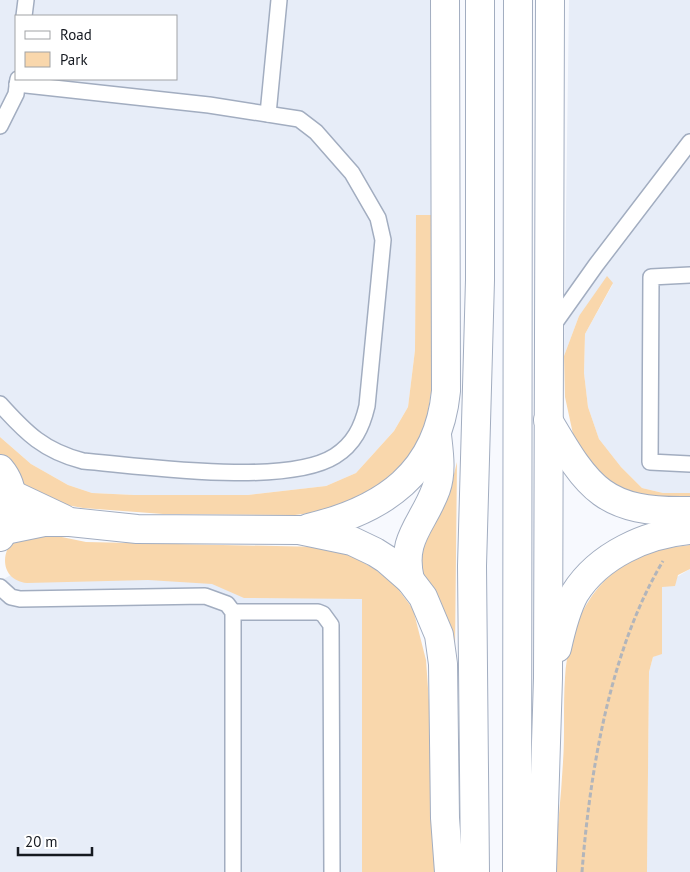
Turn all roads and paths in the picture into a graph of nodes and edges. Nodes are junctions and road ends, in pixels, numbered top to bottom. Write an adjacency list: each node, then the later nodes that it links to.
1 (26, 0): 7 (lane)
2 (279, 0): 9 (lane)
3 (445, 0): 16 (main road)
4 (480, 0): 32 (main road)
5 (518, 0): 33 (main road)
6 (550, 0): 13 (main road)
7 (24, 15)
8 (17, 81): 9 (lane); 10 (lane)
9 (268, 114): 14 (lane)
10 (0, 126)
11 (689, 145): 13 (lane)
12 (690, 275): 17 (lane)
13 (548, 332): 15 (main road)
14 (0, 404)
15 (548, 420): 20 (main road); 28 (main road)
16 (437, 435): 22 (main road); 25 (main road)
17 (690, 464)
18 (0, 469): 19 (main road)
19 (11, 494): 21 (main road); 24 (main road)
20 (690, 511)
21 (70, 522): 22 (main road); 24 (main road)
22 (299, 530): 25 (main road)
23 (678, 532): 28 (main road); 35 (path)
24 (2, 533)
25 (410, 580): 31 (main road)
26 (0, 587): 27 (lane)
27 (233, 612): 29 (lane); 30 (lane)
28 (548, 678): 34 (main road)
29 (233, 872)
30 (332, 872)
31 (449, 872)
32 (475, 872)
33 (517, 872)
34 (542, 872)
35 (582, 872)

